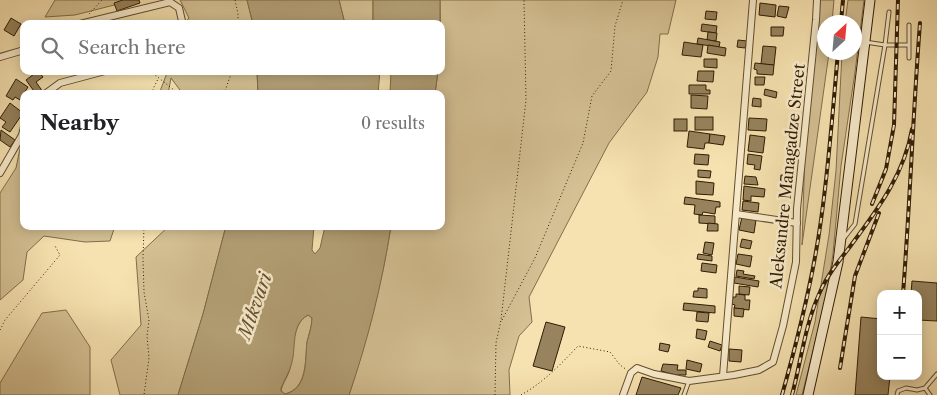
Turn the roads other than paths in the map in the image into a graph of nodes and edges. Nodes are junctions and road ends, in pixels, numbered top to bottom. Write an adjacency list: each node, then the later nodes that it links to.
1 (753, 0): 18 (street)
2 (817, 0): 19 (street, Aleksandre Managadze Street)
3 (870, 0): 8 (main road)
4 (889, 12): 10 (lane)
5 (97, 20): 6 (street)
6 (182, 20)
7 (909, 25): 9 (lane)
8 (865, 42): 10 (lane); 20 (main road)
9 (908, 45): 10 (lane); 13 (lane)
10 (885, 46): 20 (lane)
11 (20, 51): 12 (street)
12 (0, 56)
13 (909, 58)
14 (90, 75): 15 (street)
15 (50, 90)
16 (20, 138): 17 (street)
17 (0, 173)
18 (736, 214): 19 (street); 22 (street)
19 (797, 223): 22 (street, Aleksandre Managadze Street)
20 (840, 243): 27 (main road)
21 (937, 374): 24 (lane)
22 (723, 376): 23 (street, Aleksandre Managadze Street)
23 (689, 381): 25 (street, Aleksandre Managadze Street); 26 (lane)
24 (925, 388): 28 (lane); 29 (lane)
25 (623, 395)
26 (684, 395)
27 (808, 395)
28 (897, 395)
29 (930, 395)

